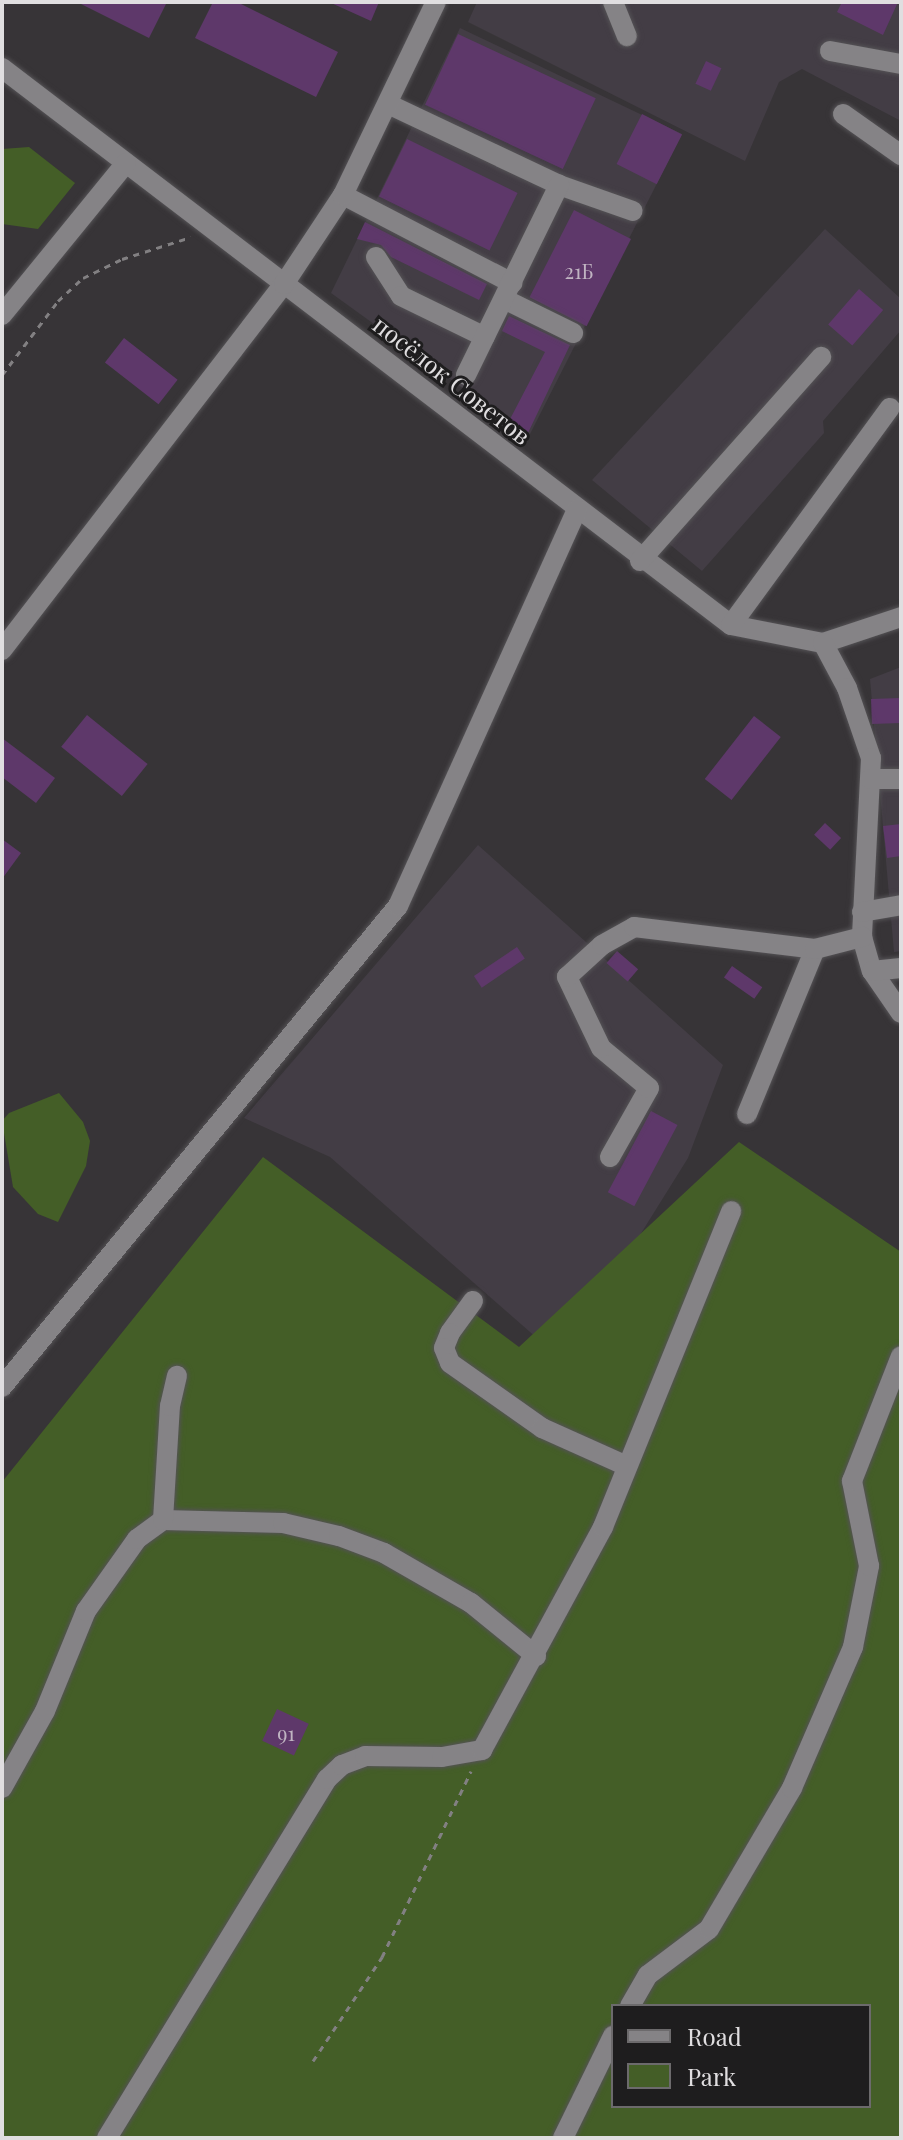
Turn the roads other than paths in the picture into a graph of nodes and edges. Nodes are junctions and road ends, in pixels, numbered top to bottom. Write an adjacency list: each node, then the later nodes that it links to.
1 (436, 2): 7 (street)
2 (613, 2): 3 (street)
3 (627, 36)
4 (830, 51): 5 (street)
5 (901, 64)
6 (2, 68): 10 (street, посёлок Советов)
7 (388, 104): 11 (street); 12 (street)
8 (843, 114): 9 (street)
9 (901, 155)
10 (126, 163): 15 (street, посёлок Советов); 17 (street)
11 (559, 185): 13 (street); 16 (street)
12 (343, 195): 15 (street); 16 (street)
13 (633, 211)
14 (376, 257): 19 (street)
15 (284, 284): 23 (street, посёлок Советов); 27 (street)
16 (508, 291): 18 (street); 19 (street)
17 (2, 315)
18 (573, 333)
19 (485, 337): 21 (street)
20 (821, 357): 24 (street)
21 (466, 375)
22 (890, 408): 26 (street)
23 (577, 509): 24 (street, посёлок Советов); 45 (street)
24 (640, 561): 26 (street, посёлок Советов)
25 (901, 617): 28 (street, посёлок Советов)
26 (731, 625): 28 (street, посёлок Советов)
27 (12, 627): 29 (street)
28 (823, 643): 30 (street)
29 (2, 650)
30 (870, 779): 31 (street); 33 (street)
31 (901, 779)
32 (901, 905): 33 (street)
33 (862, 912): 34 (street)
34 (862, 937): 35 (street); 37 (street)
35 (815, 949): 39 (street); 40 (street)
36 (901, 968): 37 (street)
37 (872, 971): 38 (street)
38 (901, 1013)
39 (747, 1114)
40 (610, 1157)
41 (731, 1211): 46 (street)
42 (473, 1301): 46 (street)
43 (901, 1356): 50 (street)
44 (177, 1376): 47 (street)
45 (2, 1387)
46 (627, 1466): 48 (street)
47 (163, 1520): 48 (street); 49 (street)
48 (536, 1656): 52 (street)
49 (2, 1788)
50 (631, 2004)
51 (611, 2040): 53 (street)
52 (107, 2138)
53 (563, 2138)

